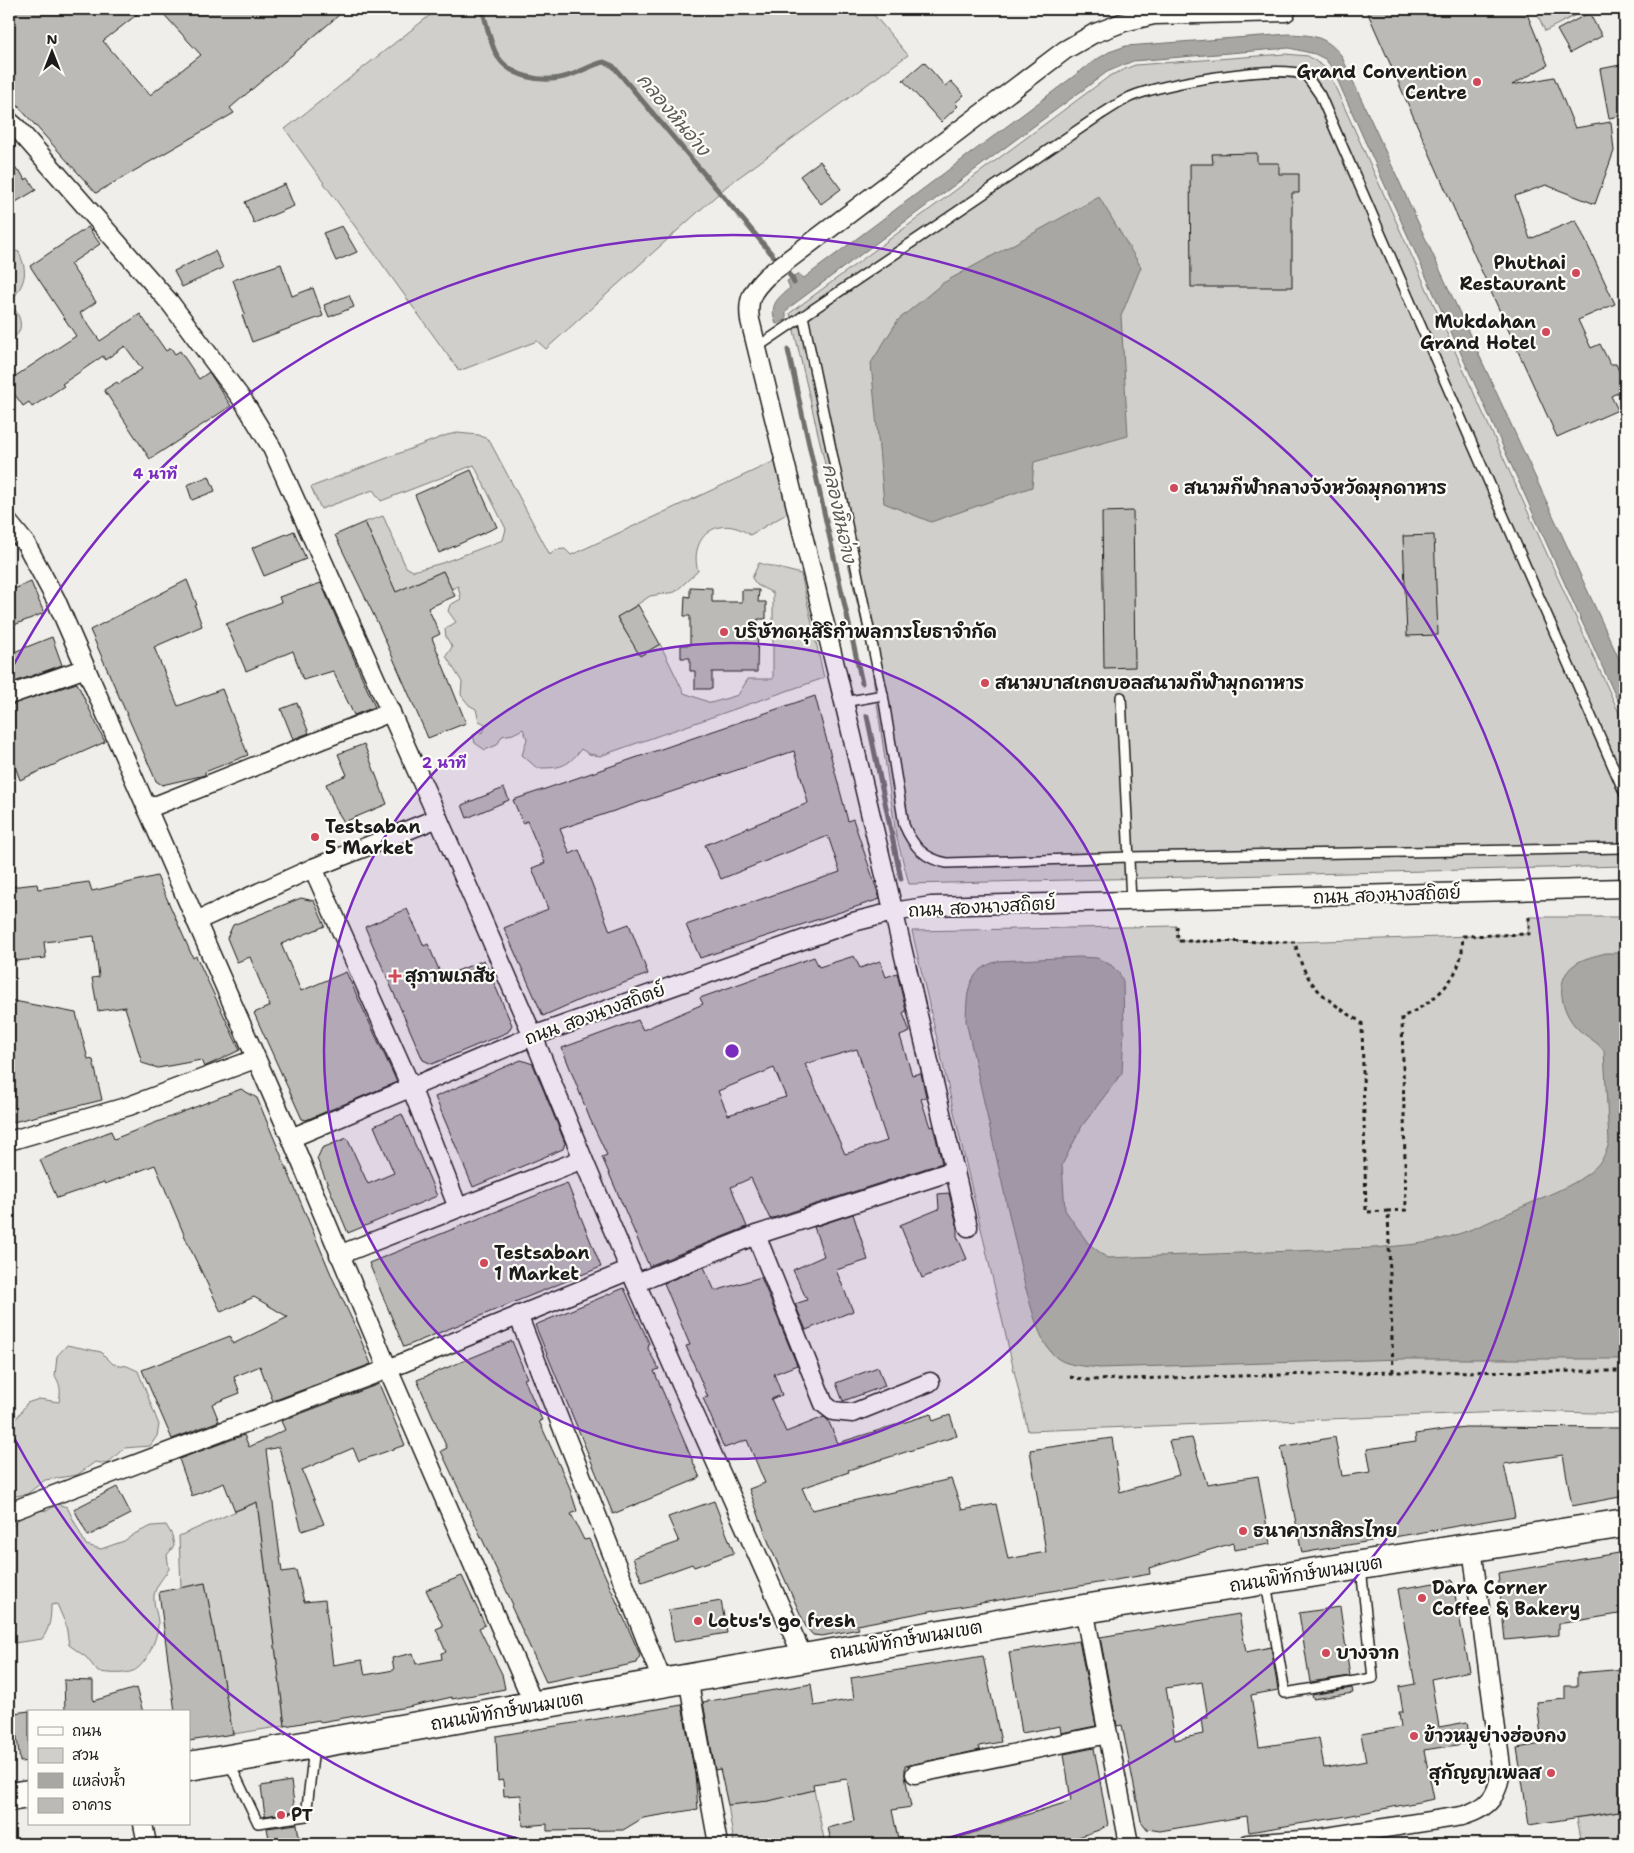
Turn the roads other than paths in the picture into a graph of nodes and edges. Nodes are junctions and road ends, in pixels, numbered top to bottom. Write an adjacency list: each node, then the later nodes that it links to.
1 (1207, 11): 2 (street); 5 (street)
2 (1286, 12)
3 (9, 121): 12 (street)
4 (803, 316): 5 (lane); 9 (lane); 13 (lane)
5 (756, 348): 11 (street)
6 (9, 523): 7 (street)
7 (86, 668): 8 (street); 14 (street)
8 (9, 695)
9 (883, 695): 11 (lane); 17 (lane)
10 (1122, 697): 17 (lane)
11 (844, 702): 21 (street)
12 (391, 712): 14 (street); 15 (street)
13 (1625, 794)
14 (147, 809): 22 (street)
15 (438, 818): 18 (street); 23 (street)
16 (1625, 848): 17 (lane)
17 (1129, 857): 20 (lane)
18 (313, 868): 22 (street); 25 (street)
19 (1625, 888): 20 (street, ถนน สองนางสถิตย์)
20 (1131, 901): 21 (street, ถนน สองนางสถิตย์)
21 (893, 912): 23 (street, ถนน สองนางสถิตย์); 29 (street)
22 (196, 921): 24 (street)
23 (533, 1036): 25 (street, ถนน สองนางสถิตย์); 28 (street)
24 (255, 1059): 26 (street); 27 (street)
25 (411, 1087): 26 (street, ถนน สองนางสถิตย์); 30 (street)
26 (291, 1138): 33 (street)
27 (9, 1141)
28 (582, 1159): 30 (street); 34 (street)
29 (955, 1170): 31 (street); 32 (street)
30 (458, 1208): 33 (street)
31 (968, 1227)
32 (756, 1235): 34 (street); 37 (street)
33 (339, 1255): 36 (street)
34 (633, 1276): 35 (street); 44 (street)
35 (518, 1316): 36 (street); 45 (street)
36 (388, 1369): 38 (street); 46 (street)
37 (930, 1382)
38 (9, 1512)
39 (1625, 1523): 40 (main road, ถนนพิทักษ์พนมเขต)
40 (1472, 1548): 41 (main road, ถนนพิทักษ์พนมเขต); 55 (street)
41 (1360, 1565): 42 (main road, ถนนพิทักษ์พนมเขต); 42 (lane)
42 (1266, 1580): 43 (main road, ถนนพิทักษ์พนมเขต)
43 (1084, 1608): 44 (main road, ถนนพิทักษ์พนมเขต); 47 (street)
44 (804, 1658): 45 (main road, ถนนพิทักษ์พนมเขต)
45 (676, 1680): 46 (main road, ถนนพิทักษ์พนมเขต); 57 (street)
46 (535, 1706): 48 (main road, ถนนพิทักษ์พนมเขต)
47 (1108, 1734): 51 (street); 58 (street)
48 (315, 1745): 49 (main road, ถนนพิทักษ์พนมเขต); 49 (lane)
49 (228, 1760): 50 (main road, ถนนพิทักษ์พนมเขต)
50 (190, 1766)
51 (915, 1774)
52 (28, 1794): 53 (main road)
53 (9, 1797)
54 (143, 1826): 56 (street)
55 (1315, 1841): 59 (street)
56 (147, 1844)
57 (718, 1844)
58 (1129, 1844)
59 (1248, 1844)

